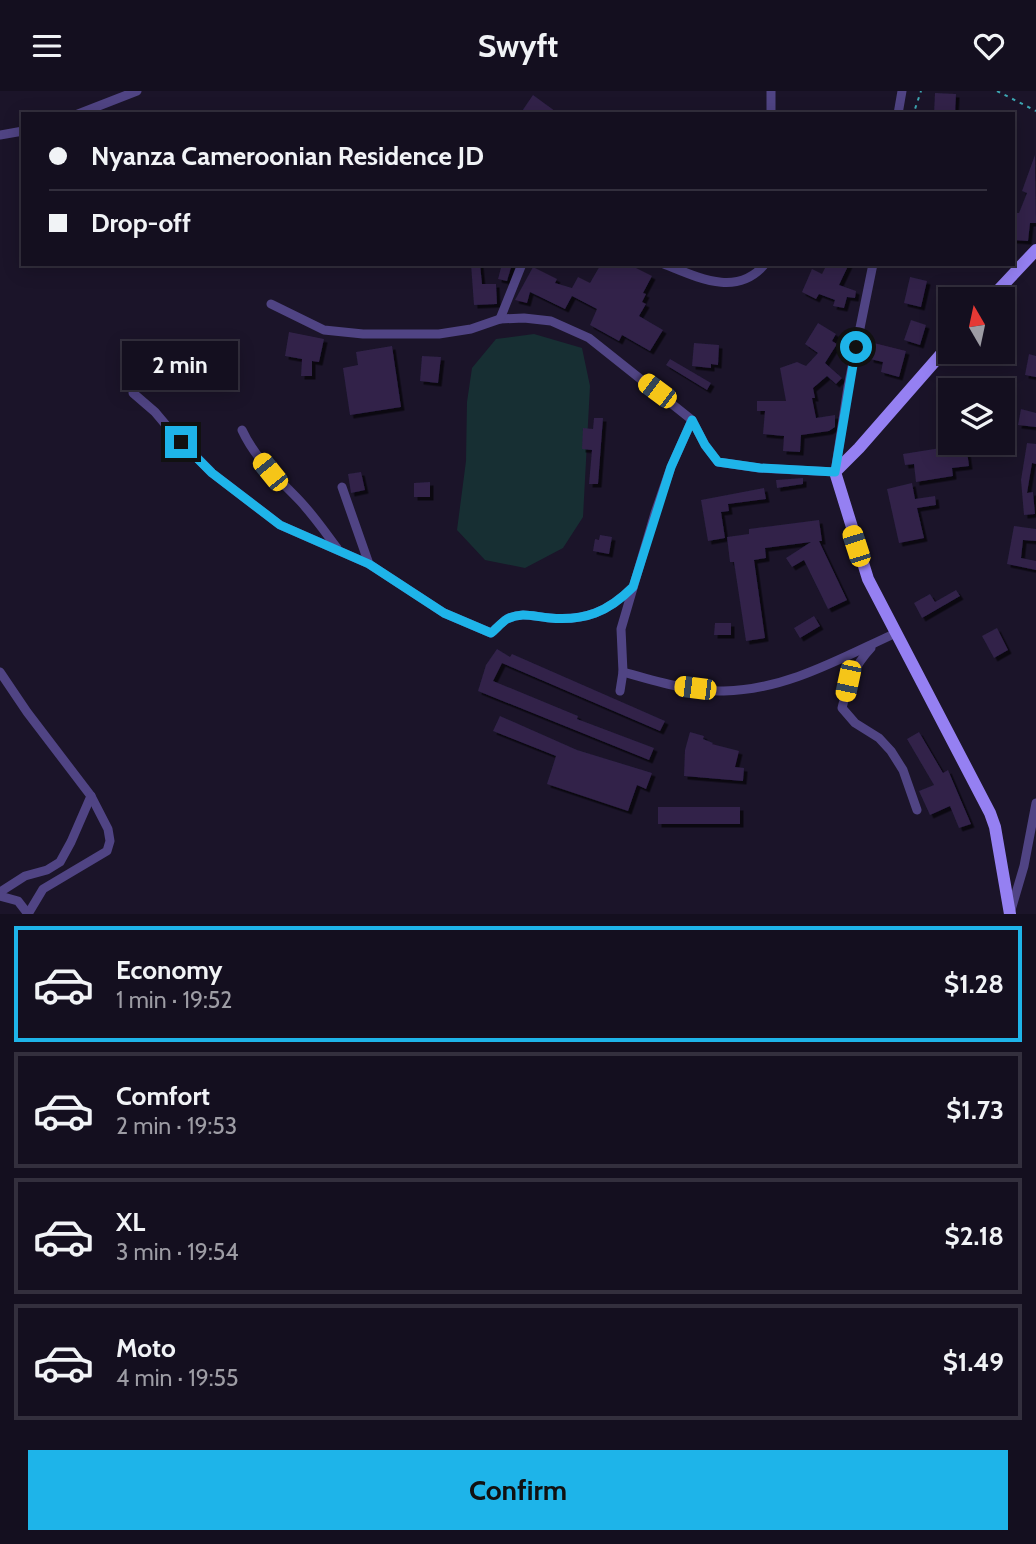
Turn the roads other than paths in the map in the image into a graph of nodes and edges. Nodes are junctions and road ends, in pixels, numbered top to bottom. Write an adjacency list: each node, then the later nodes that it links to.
1 (137, 91): 4 (street)
2 (771, 91): 5 (street)
3 (902, 91): 6 (street)
4 (83, 112)
5 (771, 112)
6 (898, 112)
7 (21, 131): 8 (street)
8 (0, 135)
9 (1036, 250): 14 (main road)
10 (521, 266): 16 (street)
11 (669, 266): 12 (street)
12 (763, 266)
13 (873, 266): 21 (street)
14 (1001, 287)
15 (271, 304): 16 (street)
16 (500, 319): 19 (street)
17 (938, 358): 21 (main road)
18 (133, 393): 23 (street)
19 (692, 420): 21 (street); 25 (street)
20 (242, 430): 23 (street)
21 (835, 472): 26 (main road)
22 (342, 487): 24 (street)
23 (339, 550): 24 (street)
24 (369, 564): 25 (street)
25 (633, 587): 28 (street)
26 (897, 633): 27 (street); 35 (main road)
27 (874, 644): 28 (street); 33 (street)
28 (623, 672): 30 (street)
29 (0, 673): 31 (street)
30 (620, 691)
31 (90, 796): 34 (street); 36 (street)
32 (1036, 803): 35 (street)
33 (917, 810)
34 (0, 894): 36 (street)
35 (1011, 913)
36 (28, 914)

